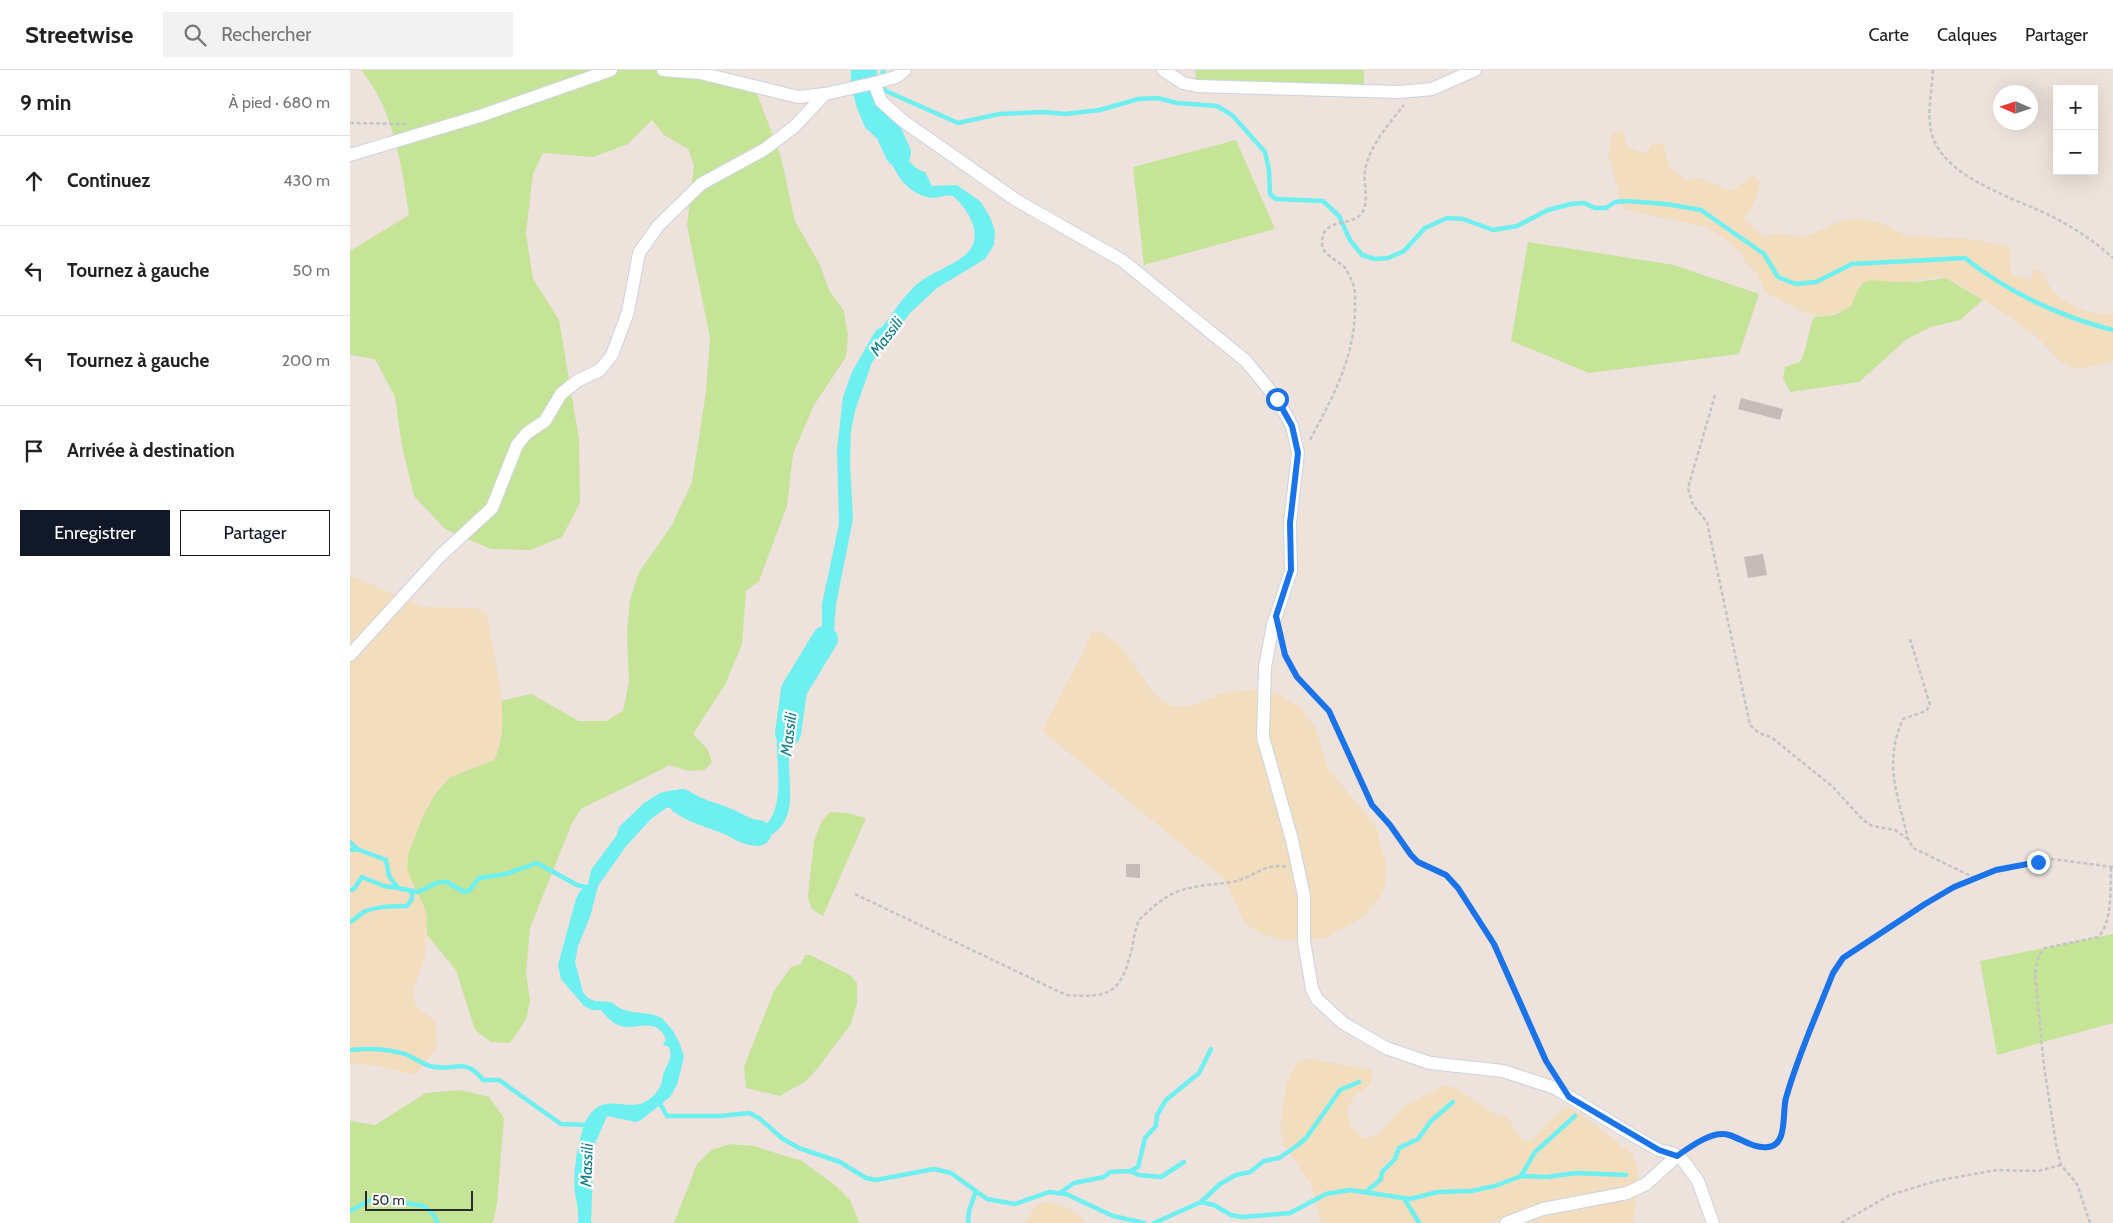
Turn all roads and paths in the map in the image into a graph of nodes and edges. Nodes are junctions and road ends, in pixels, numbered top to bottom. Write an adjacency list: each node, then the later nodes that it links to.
1 (611, 70): 12 (street)
2 (663, 70): 9 (street)
3 (905, 70): 7 (street)
4 (1163, 70): 8 (street)
5 (1475, 70): 8 (street)
6 (1933, 70): 13 (path)
7 (874, 83): 9 (street); 15 (street)
8 (1416, 90): 15 (path)
9 (825, 94): 18 (street)
10 (350, 123): 11 (path)
11 (410, 123)
12 (350, 155)
13 (2113, 258)
14 (1715, 395): 19 (path)
15 (1298, 453): 21 (street)
16 (1281, 639): 24 (path)
17 (1910, 639): 19 (path)
18 (350, 655)
19 (1908, 840): 22 (path)
20 (2112, 867): 22 (path); 26 (path)
21 (1299, 876): 23 (path); 25 (street)
22 (1975, 878): 25 (path)
23 (856, 894)
24 (1555, 1076)
25 (1677, 1156): 27 (street); 28 (street)
26 (2061, 1165): 29 (path); 30 (path)
27 (1506, 1223)
28 (1714, 1223)
29 (1841, 1223)
30 (2090, 1223)

